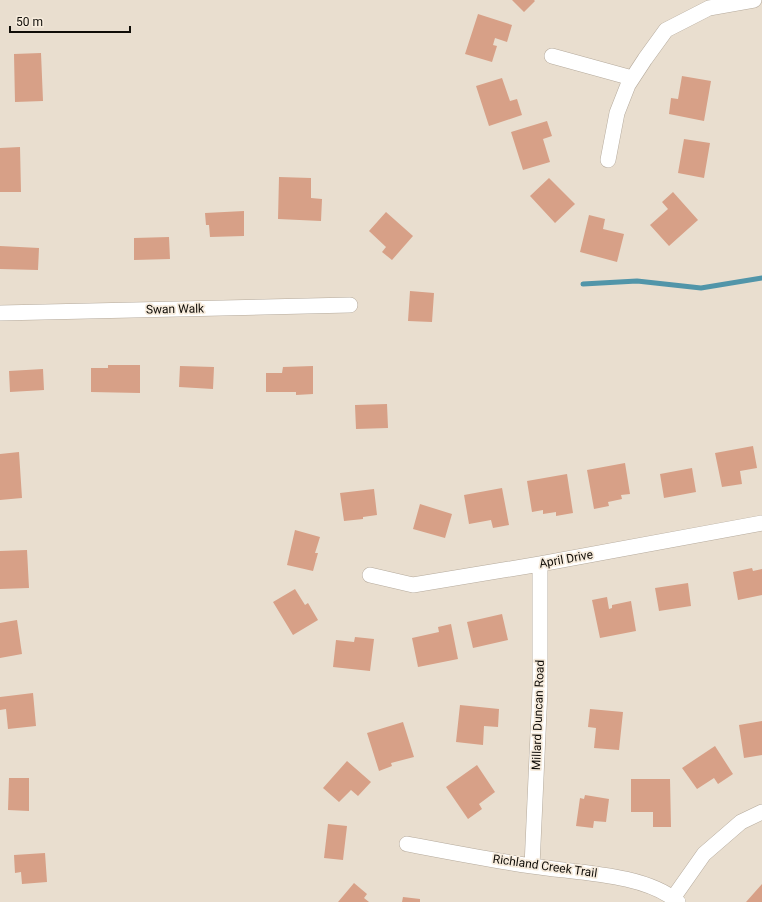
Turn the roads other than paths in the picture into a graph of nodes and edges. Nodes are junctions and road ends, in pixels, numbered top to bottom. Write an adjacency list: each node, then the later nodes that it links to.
1 (754, 0): 3 (street)
2 (552, 56): 3 (street)
3 (632, 78): 4 (street)
4 (608, 160)
5 (350, 305): 6 (street, Swan Walk)
6 (0, 313)
7 (762, 523): 8 (street, April Drive)
8 (540, 564): 9 (street, April Drive); 12 (street, Millard Duncan Road)
9 (370, 575)
10 (762, 812): 13 (street)
11 (407, 844): 12 (street, Richland Creek Trail)
12 (532, 866): 13 (street, Richland Creek Trail)
13 (675, 900)

